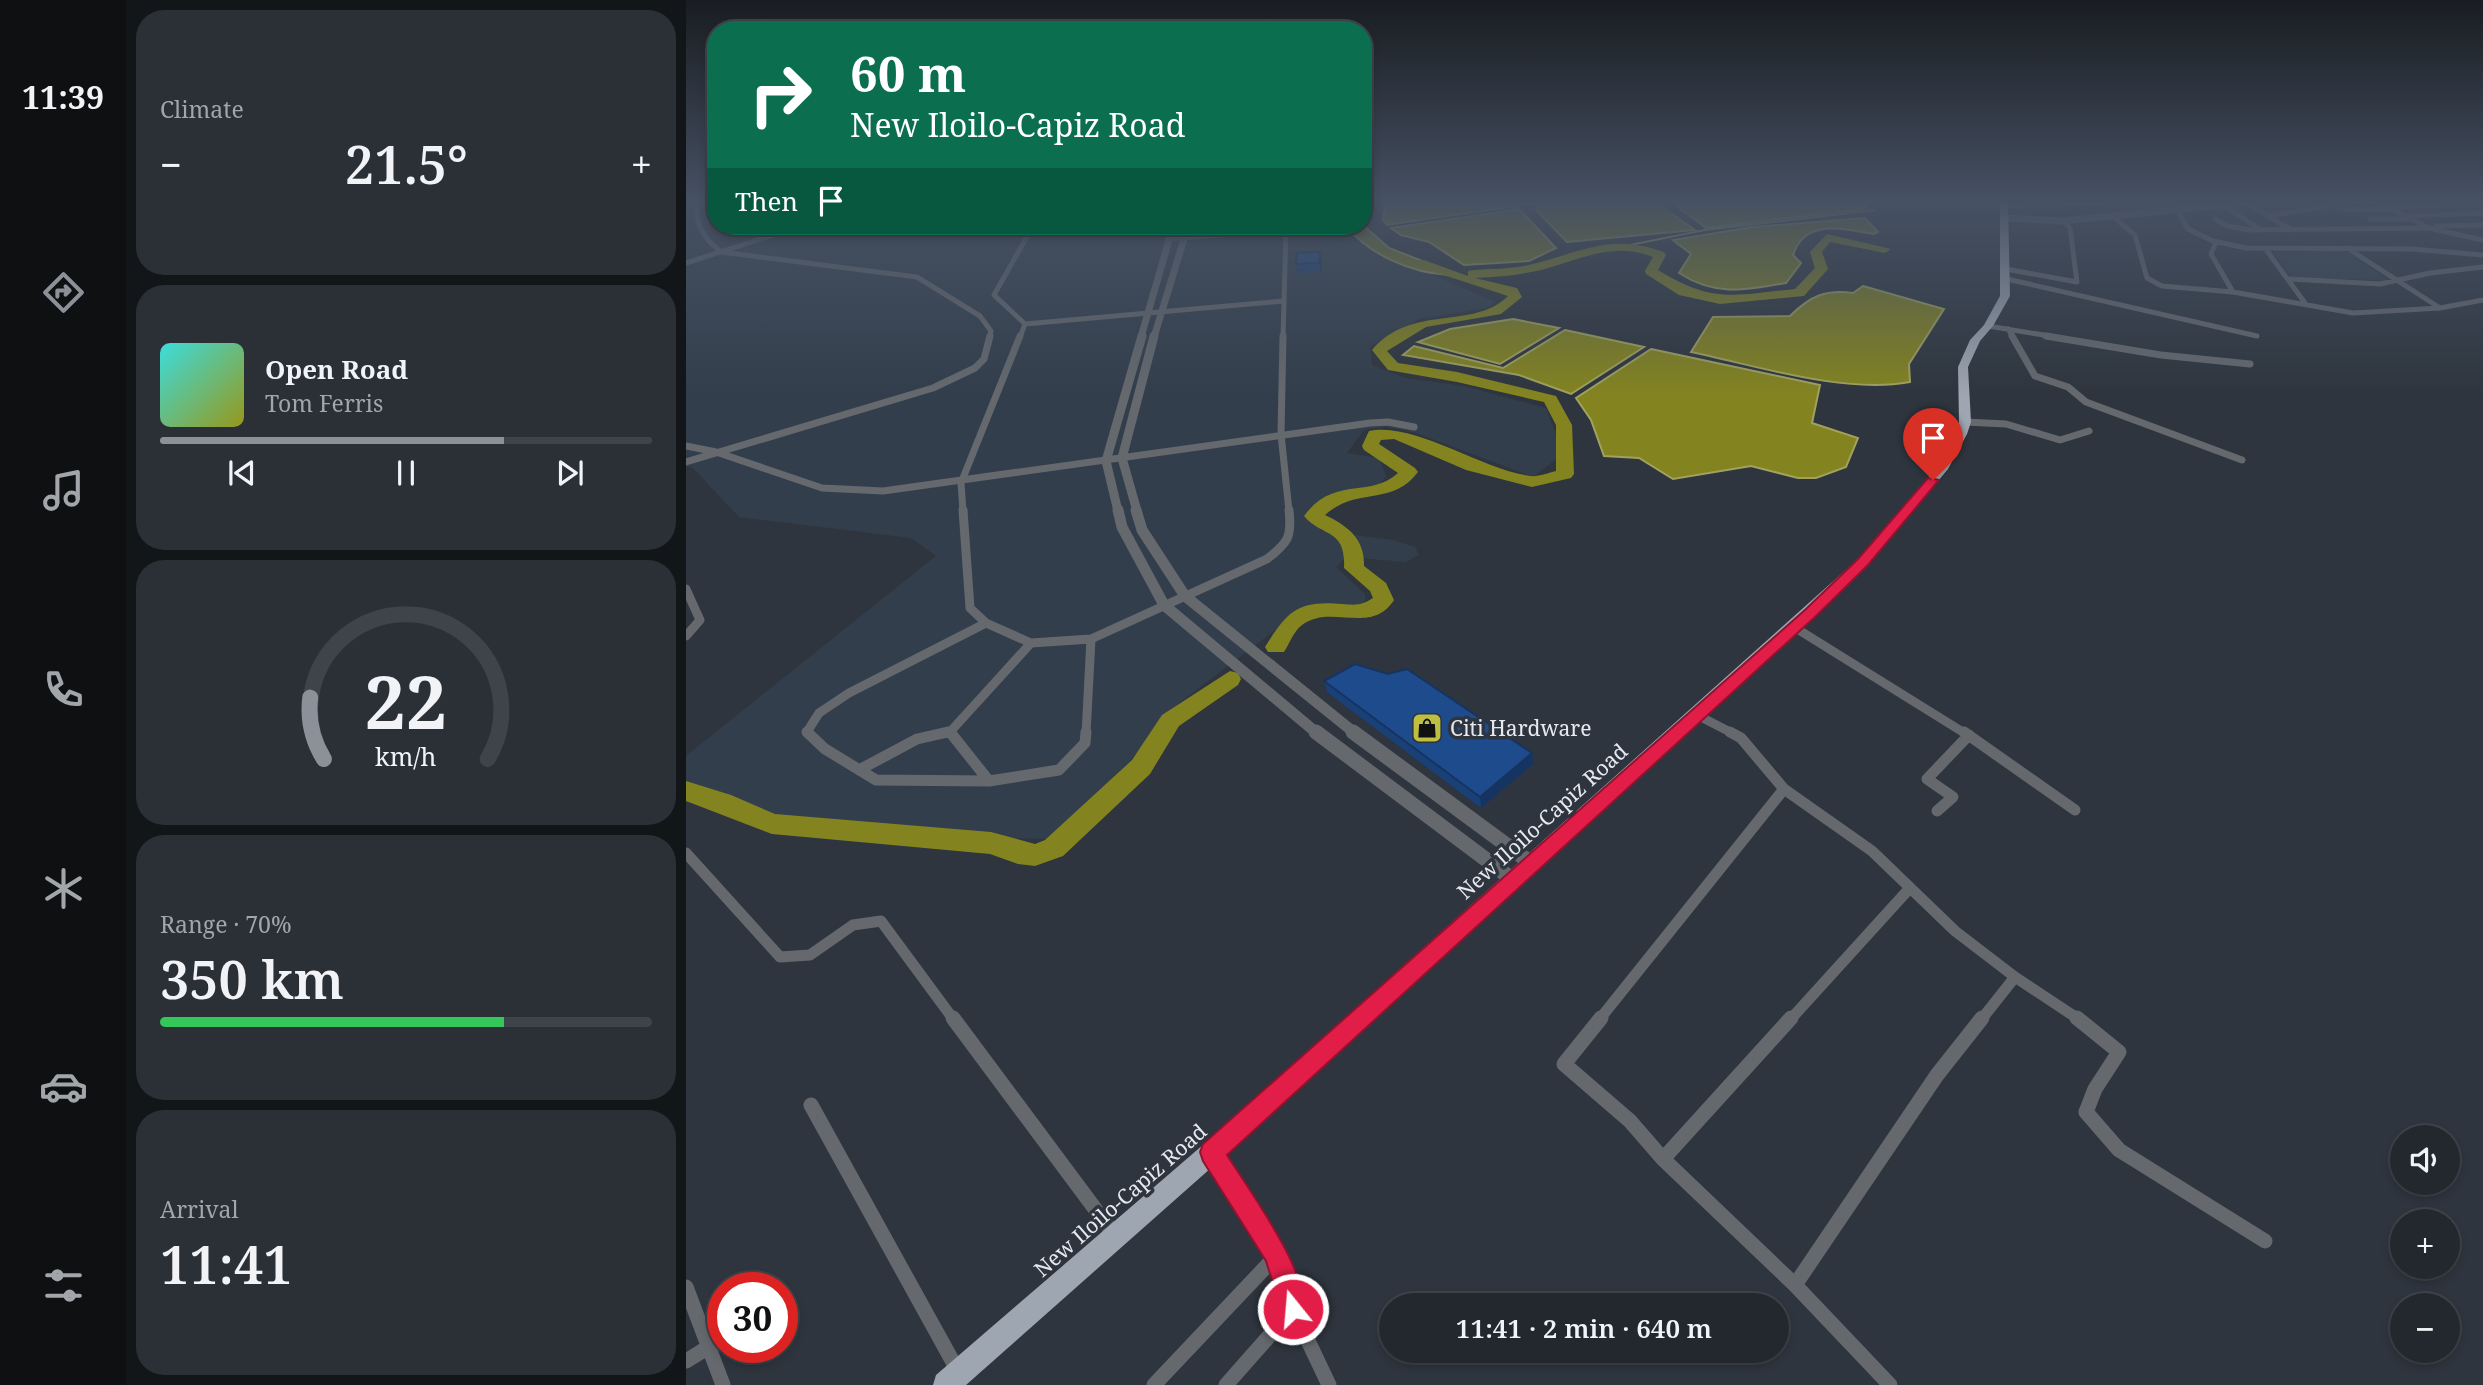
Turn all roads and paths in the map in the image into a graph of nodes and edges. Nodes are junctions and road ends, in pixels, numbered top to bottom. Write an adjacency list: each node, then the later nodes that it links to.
1 (828, 266): 32 (street)
2 (1011, 266): 22 (street)
3 (1164, 266): 21 (street)
4 (1174, 266): 21 (street)
5 (1287, 266): 18 (street)
6 (2007, 266): 13 (highway, New Iloilo-Capiz Road)
7 (2075, 266): 13 (street)
8 (2142, 266): 16 (street)
9 (2218, 266): 16 (street)
10 (2279, 266): 14 (street)
11 (2372, 266): 15 (street)
12 (2483, 267): 15 (street)
13 (2007, 274): 23 (highway, New Iloilo-Capiz Road); 25 (street)
14 (2290, 279): 15 (street); 19 (street)
15 (2394, 281): 20 (street)
16 (2233, 292): 19 (street)
17 (2483, 300): 20 (street)
18 (1283, 301): 21 (street); 30 (street)
19 (2305, 303): 20 (street)
20 (2440, 308)
21 (1154, 313): 22 (street); 33 (street); 35 (street)
22 (1025, 324): 37 (street)
23 (1988, 326): 24 (street); 27 (highway, New Iloilo-Capiz Road)
24 (2008, 330): 26 (street); 34 (street)
25 (2257, 336)
26 (2250, 364)
27 (1965, 422): 29 (street); 42 (highway, New Iloilo-Capiz Road)
28 (1414, 427): 30 (street)
29 (2089, 431)
30 (1281, 433): 33 (street); 39 (street)
31 (686, 446): 32 (street)
32 (716, 452): 36 (street); 37 (street)
33 (1122, 458): 35 (street); 39 (street)
34 (2242, 460)
35 (1105, 461): 37 (street); 40 (street)
36 (686, 462)
37 (961, 483): 41 (street)
38 (686, 589): 43 (street)
39 (1185, 596): 40 (street); 55 (street)
40 (1164, 605): 44 (street); 56 (street)
41 (986, 623): 45 (street); 49 (street)
42 (1794, 627): 46 (highway, New Iloilo-Capiz Road); 48 (street)
43 (686, 636)
44 (1091, 639): 45 (street); 50 (street)
45 (1031, 643): 47 (street)
46 (1697, 715): 51 (street); 55 (highway, New Iloilo-Capiz Road)
47 (950, 732): 49 (street); 50 (street)
48 (1969, 735): 52 (street); 53 (street)
49 (859, 770): 50 (street)
50 (989, 781)
51 (1784, 789): 57 (street); 61 (street)
52 (2075, 810)
53 (1937, 811)
54 (686, 853): 62 (street)
55 (1531, 863): 56 (highway, New Iloilo-Capiz Road)
56 (1512, 879): 60 (highway, New Iloilo-Capiz Road)
57 (1909, 890): 58 (street); 61 (street)
58 (2015, 977): 63 (street); 65 (street)
59 (811, 1105): 71 (street)
60 (1212, 1152): 62 (highway, New Iloilo-Capiz Road); 64 (street)
61 (1663, 1159): 65 (street)
62 (1116, 1237): 71 (highway, New Iloilo-Capiz Road)
63 (2265, 1241)
64 (1277, 1255): 67 (street); 73 (street)
65 (1795, 1285): 76 (street)
66 (686, 1287): 68 (street)
67 (1293, 1309): 74 (street); 75 (street)
68 (707, 1348): 69 (street)
69 (686, 1361)
70 (713, 1363): 72 (street)
71 (952, 1379)
72 (723, 1385)
73 (1154, 1385)
74 (1226, 1385)
75 (1329, 1385)
76 (1890, 1385)

